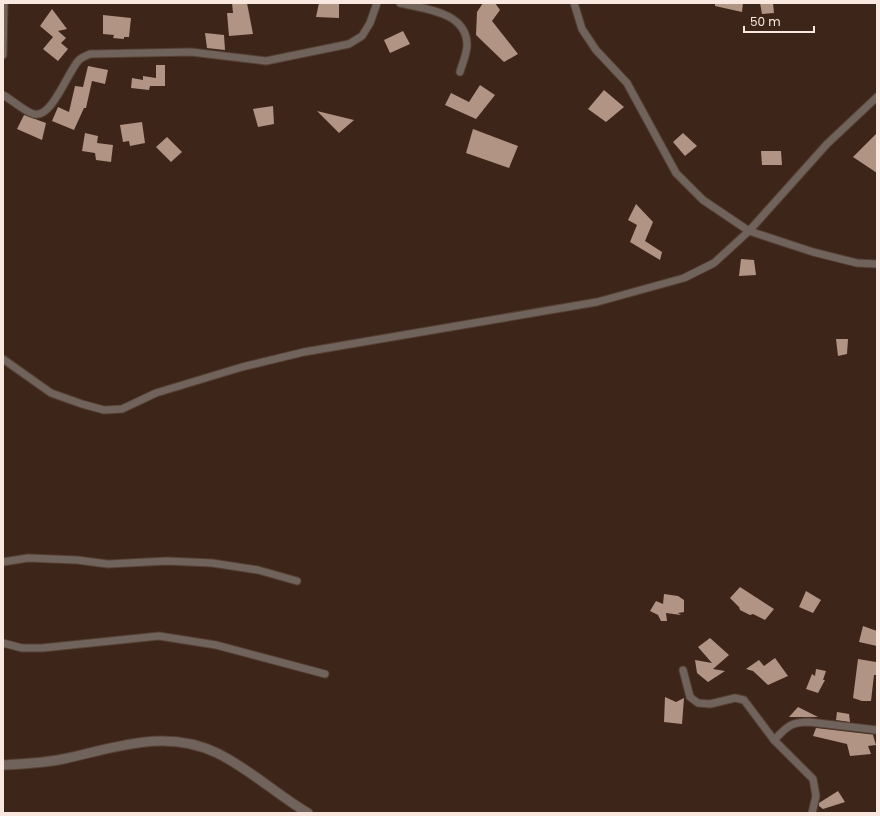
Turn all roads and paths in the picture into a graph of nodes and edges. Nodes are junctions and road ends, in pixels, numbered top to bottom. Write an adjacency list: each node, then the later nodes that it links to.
1 (4, 3): 5 (street)
2 (377, 3): 7 (street)
3 (400, 3): 6 (street)
4 (574, 3): 9 (street)
5 (3, 55)
6 (460, 72)
7 (3, 95)
8 (877, 97): 9 (street)
9 (749, 231): 10 (street); 11 (street)
10 (877, 264)
11 (3, 359)
12 (3, 562): 13 (street)
13 (297, 581)
14 (3, 643): 16 (street)
15 (683, 670): 18 (street)
16 (325, 674)
17 (877, 730): 18 (street)
18 (774, 740): 21 (street)
19 (3, 765): 20 (street)
20 (308, 813)
21 (812, 813)

